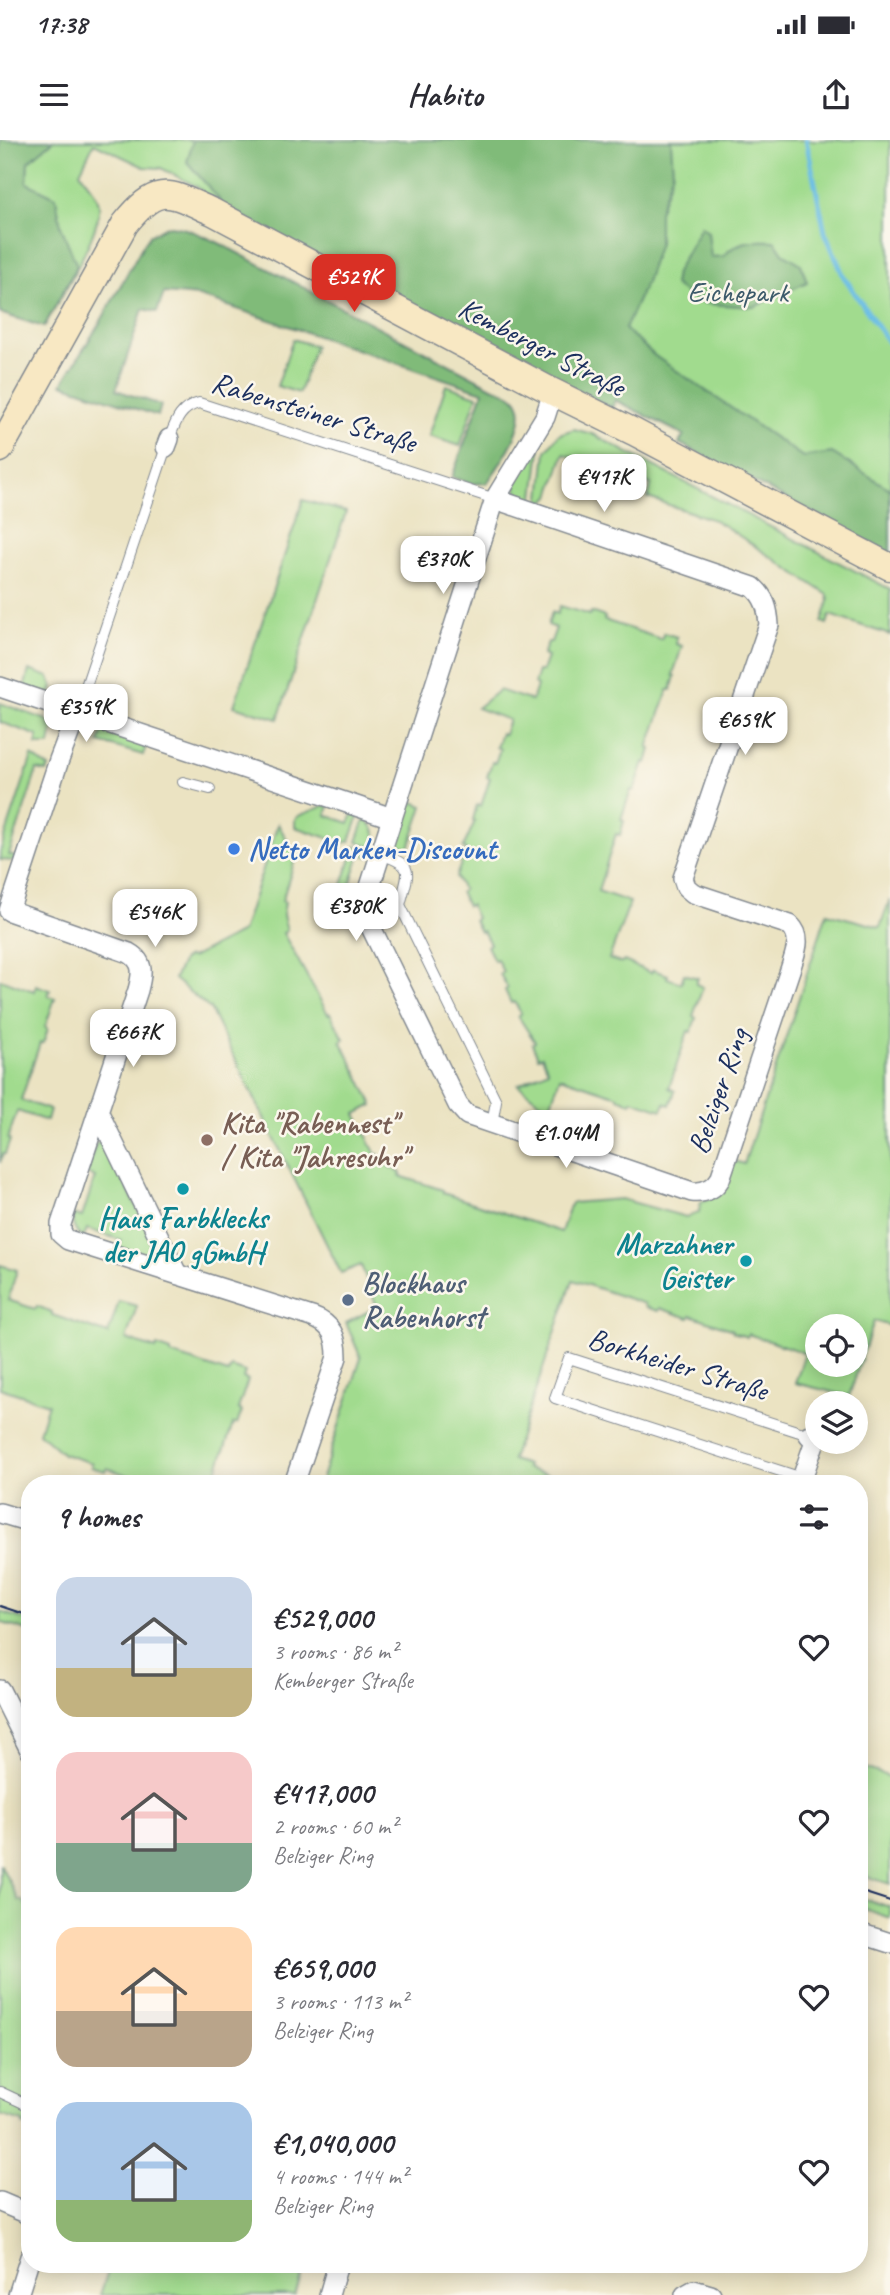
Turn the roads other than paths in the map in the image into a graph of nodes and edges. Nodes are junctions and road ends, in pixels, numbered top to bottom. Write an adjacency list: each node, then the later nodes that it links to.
1 (553, 392): 2 (main road, Kemberger Straße); 3 (street, Belziger Ring); 4 (main road, Kemberger Straße)
2 (0, 449)
3 (495, 499): 6 (lane, Rabensteiner Straße); 9 (street, Belziger Ring); 13 (street, Belziger Ring)
4 (890, 567)
5 (0, 687): 6 (street)
6 (77, 713): 9 (street); 11 (street, Rabensteiner Straße)
7 (183, 782): 8 (lane)
8 (211, 789)
9 (392, 818): 10 (street, Belziger Ring)
10 (380, 854): 13 (lane); 13 (street, Belziger Ring)
11 (5, 910): 12 (street, Rabensteiner Straße)
12 (99, 1113): 14 (street); 14 (street, Rabensteiner Straße)
13 (492, 1124)
14 (177, 1274): 17 (street, Rabensteiner Straße)
15 (805, 1434): 18 (lane, Borkheider Straße)
16 (810, 1454): 19 (street, Borkheider Straße)
17 (297, 1475)
18 (783, 1475)
19 (803, 1475)
20 (0, 1513): 21 (street)
21 (21, 1519)
22 (0, 1690): 23 (street)
23 (21, 1733)
24 (868, 1936): 25 (street)
25 (890, 1943)
26 (0, 2092): 27 (lane)
27 (21, 2102)
28 (0, 2202): 29 (street)
29 (21, 2211)
30 (25, 2273): 32 (street)
31 (335, 2273): 33 (street)
32 (18, 2295)
33 (328, 2295)
34 (685, 2295): 35 (street)
35 (711, 2295)

